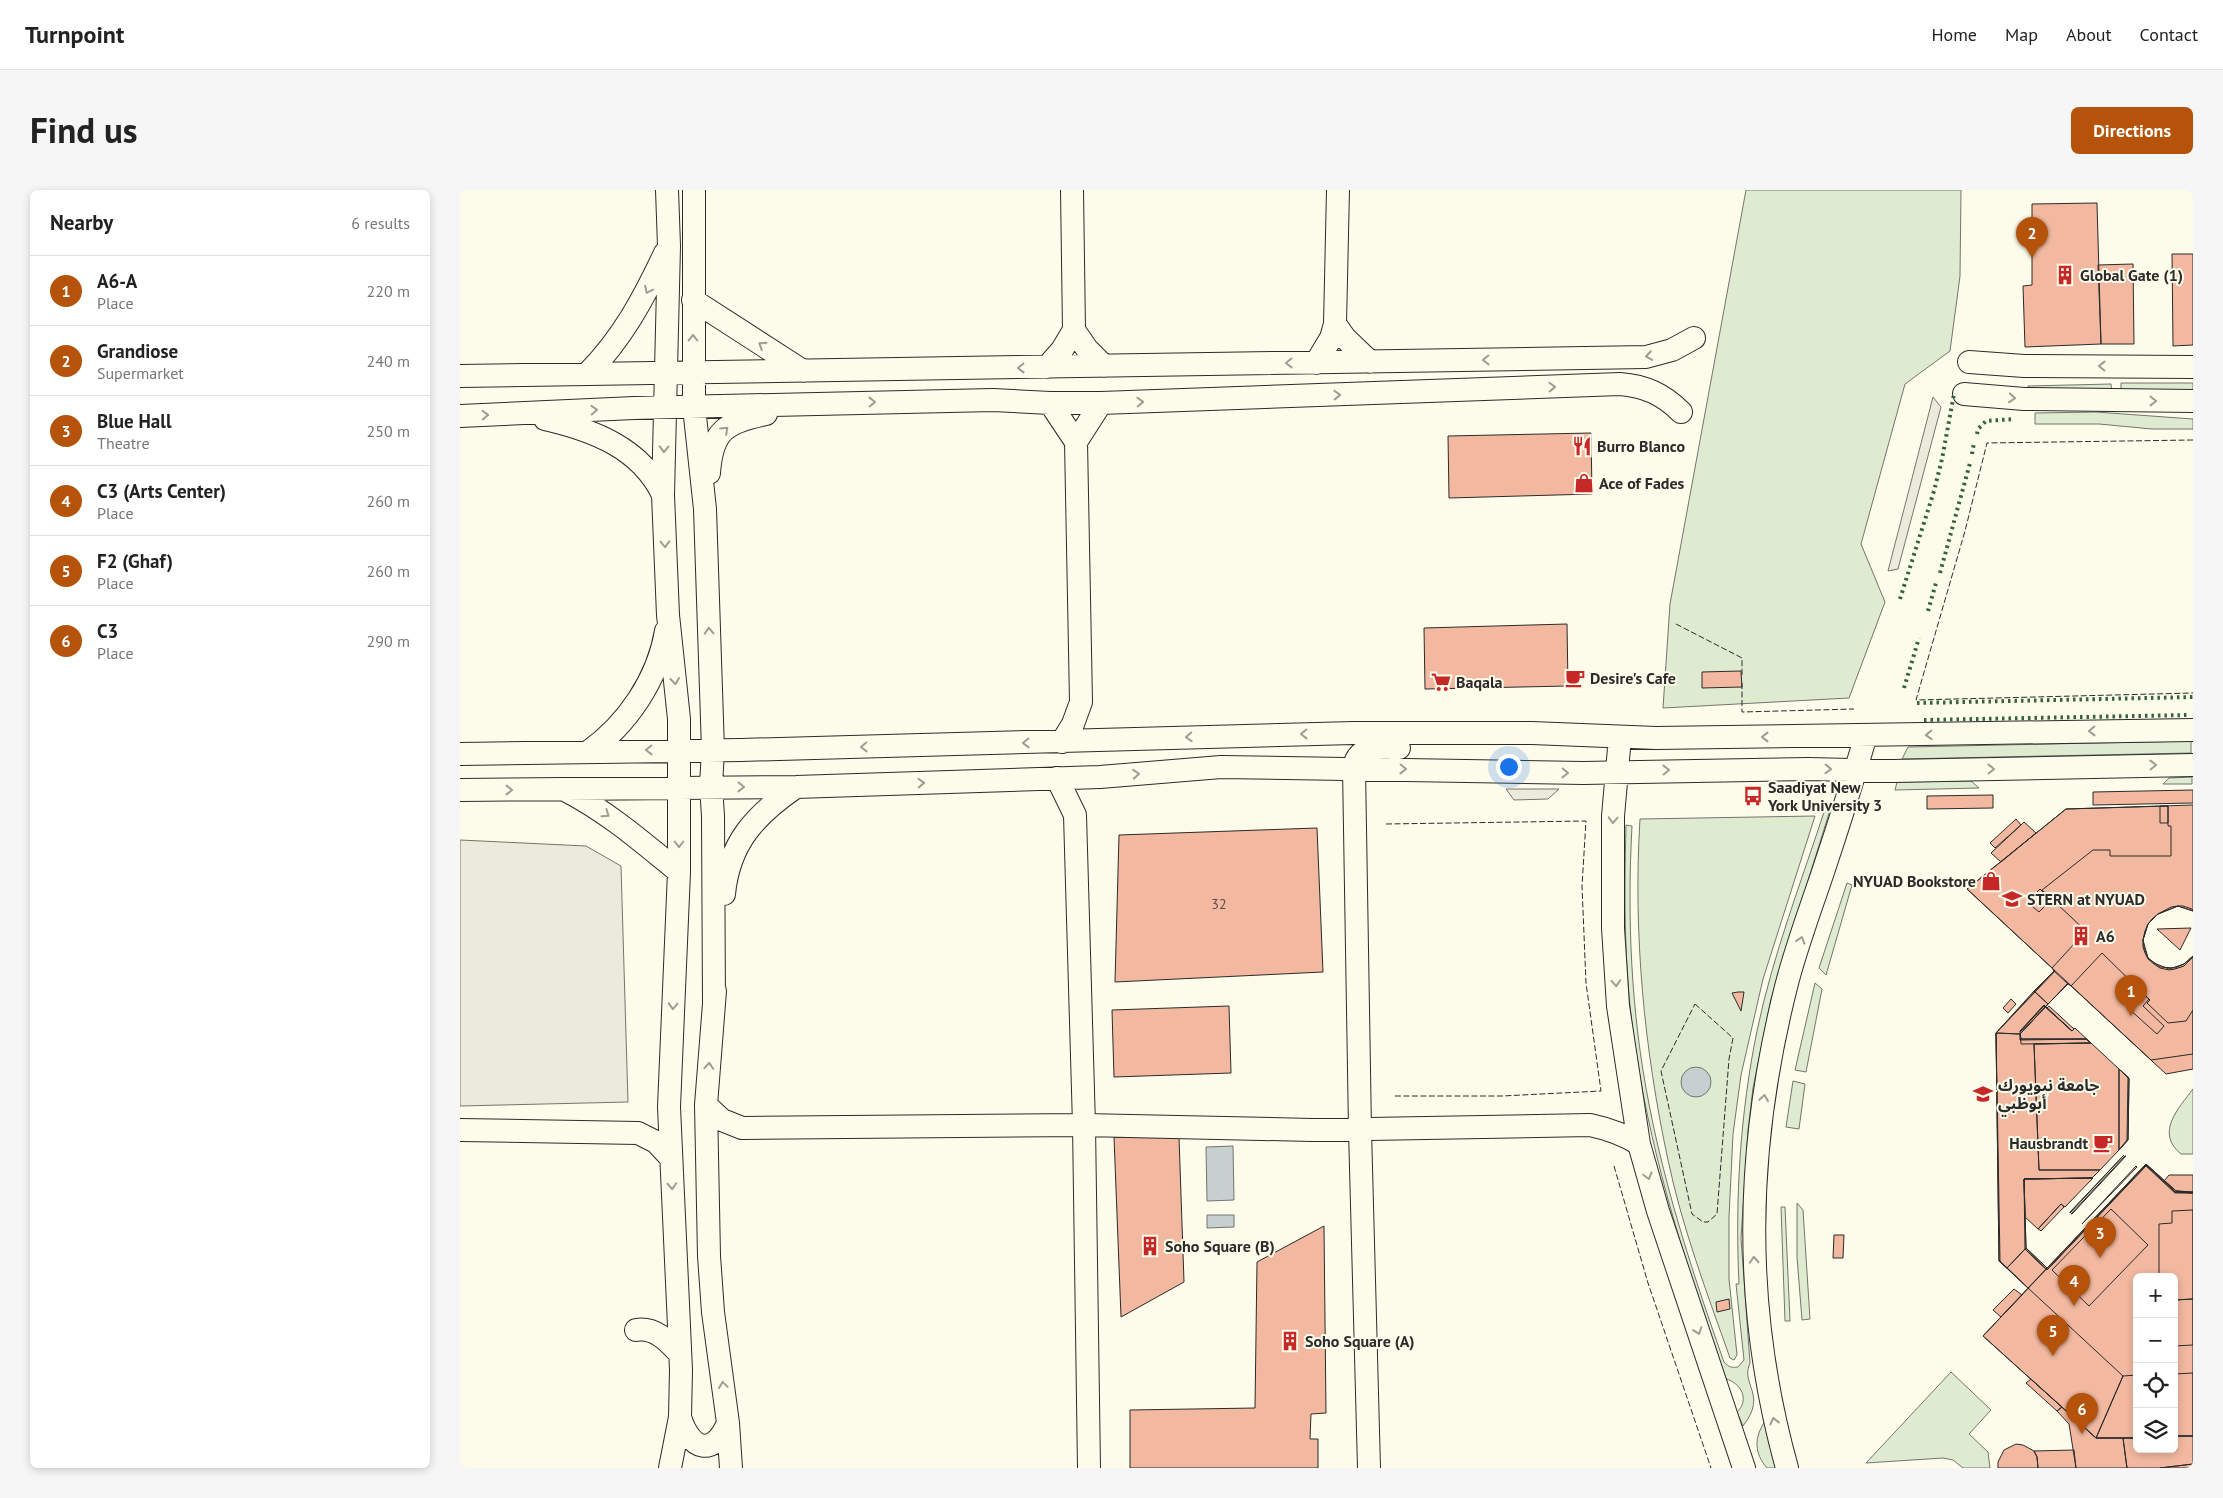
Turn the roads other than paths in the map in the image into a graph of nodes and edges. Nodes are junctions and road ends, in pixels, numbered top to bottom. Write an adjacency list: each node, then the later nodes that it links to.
1 (667, 190): 5 (street)
2 (694, 190): 6 (street)
3 (1072, 190): 8 (street)
4 (1338, 190): 7 (street)
5 (669, 246): 18 (street, one-way to 18); 19 (street)
6 (693, 300): 16 (street, one-way to 6); 17 (street, one-way to 6)
7 (1336, 324): 10 (street); 12 (street)
8 (1074, 330): 13 (street); 14 (street)
9 (1694, 338): 10 (street, one-way to 10)
10 (1370, 362): 12 (street)
11 (1969, 362): 15 (street, one-way to 11)
12 (1316, 363): 13 (street, one-way to 13)
13 (1104, 366): 14 (street)
14 (1047, 367): 16 (street, one-way to 16)
15 (2193, 367)
16 (803, 371): 17 (street)
17 (694, 373): 19 (street); 26 (street)
18 (587, 374): 19 (street); 20 (street)
19 (666, 374): 27 (street)
20 (460, 376)
21 (1964, 394): 22 (street, one-way to 22)
22 (2193, 401)
23 (1050, 403): 24 (street, one-way to 23); 25 (street); 31 (street)
24 (824, 404): 26 (street); 33 (street, one-way to 24)
25 (1102, 404): 28 (street, one-way to 28); 31 (street)
26 (694, 407): 27 (street); 33 (street)
27 (665, 408): 29 (street, one-way to 27); 32 (street, one-way to 32)
28 (1681, 412)
29 (510, 414): 30 (street, one-way to 29); 32 (street)
30 (460, 416)
31 (1076, 442): 35 (street)
32 (663, 495): 34 (street, one-way to 34)
33 (705, 509): 44 (street, one-way to 33)
34 (668, 615): 43 (street, one-way to 43); 45 (street)
35 (1081, 702): 41 (street); 42 (street)
36 (2193, 730): 39 (street, one-way to 39)
37 (1353, 733): 38 (street); 41 (street, one-way to 41); 48 (street)
38 (1532, 733): 40 (street); 49 (street)
39 (1866, 735): 40 (street, one-way to 40); 50 (street)
40 (1620, 737): 51 (street)
41 (1107, 741): 42 (street)
42 (1062, 742): 44 (street, one-way to 44)
43 (679, 749): 44 (street); 45 (street, one-way to 45); 56 (street)
44 (713, 750): 54 (street)
45 (588, 752): 46 (street)
46 (460, 754)
47 (2193, 765): 50 (street, one-way to 47)
48 (1221, 767): 49 (street); 52 (street, one-way to 48)
49 (1354, 768): 51 (street, one-way to 51); 69 (street)
50 (1856, 770): 51 (street, one-way to 50); 83 (street, one-way to 50)
51 (1617, 772): 62 (street, one-way to 62)
52 (1100, 777): 53 (street); 59 (street)
53 (1057, 778): 55 (street, one-way to 53); 59 (street)
54 (711, 786): 55 (street, one-way to 55); 56 (street); 61 (street)
55 (796, 787): 61 (street)
56 (679, 788): 57 (street); 60 (street, one-way to 60)
57 (564, 789): 58 (street, one-way to 57); 60 (street, one-way to 60)
58 (460, 790)
59 (1075, 816): 65 (street)
60 (678, 872): 64 (street, one-way to 64)
61 (714, 1004): 63 (street, one-way to 61)
62 (1631, 1094): 66 (street); 71 (street)
63 (706, 1105): 67 (street); 73 (street)
64 (669, 1106): 70 (street); 72 (street)
65 (1084, 1125): 67 (street); 69 (street); 80 (street)
66 (1590, 1125): 69 (street); 71 (street)
67 (742, 1128): 73 (street)
68 (460, 1130): 70 (street)
69 (1360, 1130): 81 (street)
70 (638, 1133): 72 (street)
71 (1639, 1144): 82 (street, one-way to 82)
72 (670, 1157): 74 (street, one-way to 74)
73 (706, 1158): 77 (street, one-way to 73)
74 (678, 1303): 75 (street); 75 (street)
75 (680, 1354): 76 (street)
76 (680, 1417): 77 (street); 78 (street)
77 (728, 1423): 79 (street)
78 (670, 1468)
79 (731, 1468)
80 (1089, 1468)
81 (1369, 1468)
82 (1744, 1468)
83 (1787, 1468)

